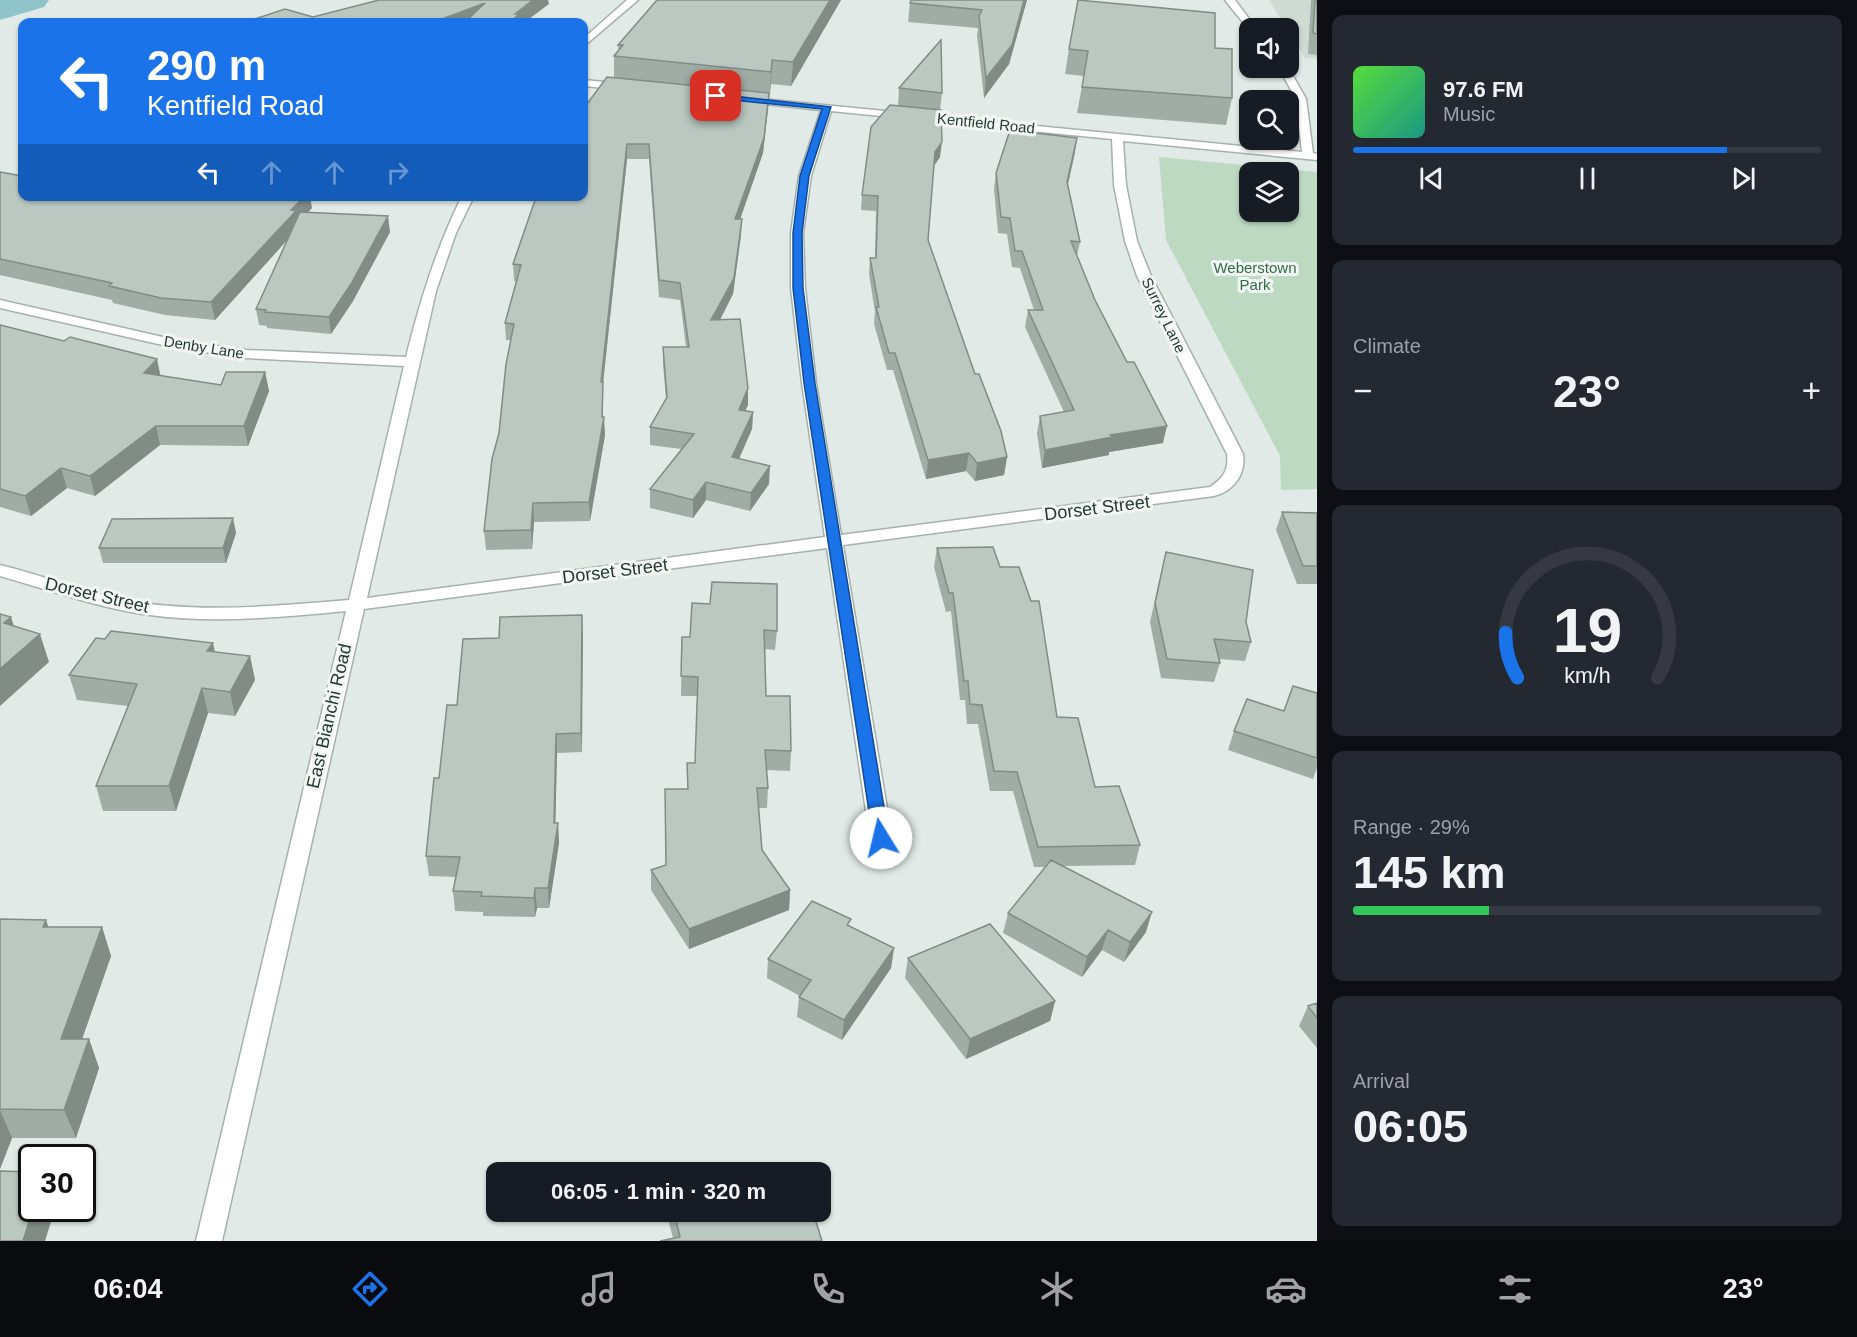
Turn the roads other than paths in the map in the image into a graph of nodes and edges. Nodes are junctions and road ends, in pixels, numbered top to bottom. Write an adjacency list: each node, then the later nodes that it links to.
1 (633, 0): 4 (street)
2 (1230, 0): 3 (street)
3 (1244, 18)
4 (588, 39)
5 (1289, 78): 11 (street)
6 (588, 82): 7 (street)
7 (640, 88)
8 (733, 98): 9 (street, Kentfield Road)
9 (826, 107): 10 (street, Kentfield Road); 16 (street)
10 (1117, 137): 11 (street, Kentfield Road); 15 (street, Surrey Lane)
11 (1313, 156)
12 (466, 201): 14 (street, East Bianchi Road)
13 (0, 304): 14 (street, Denby Lane)
14 (411, 362): 18 (street, East Bianchi Road)
15 (1229, 482): 16 (street, Dorset Street)
16 (836, 542): 18 (street, Dorset Street); 19 (street)
17 (0, 570): 18 (street, Dorset Street)
18 (354, 605): 20 (street, East Bianchi Road)
19 (881, 838)
20 (209, 1241)

